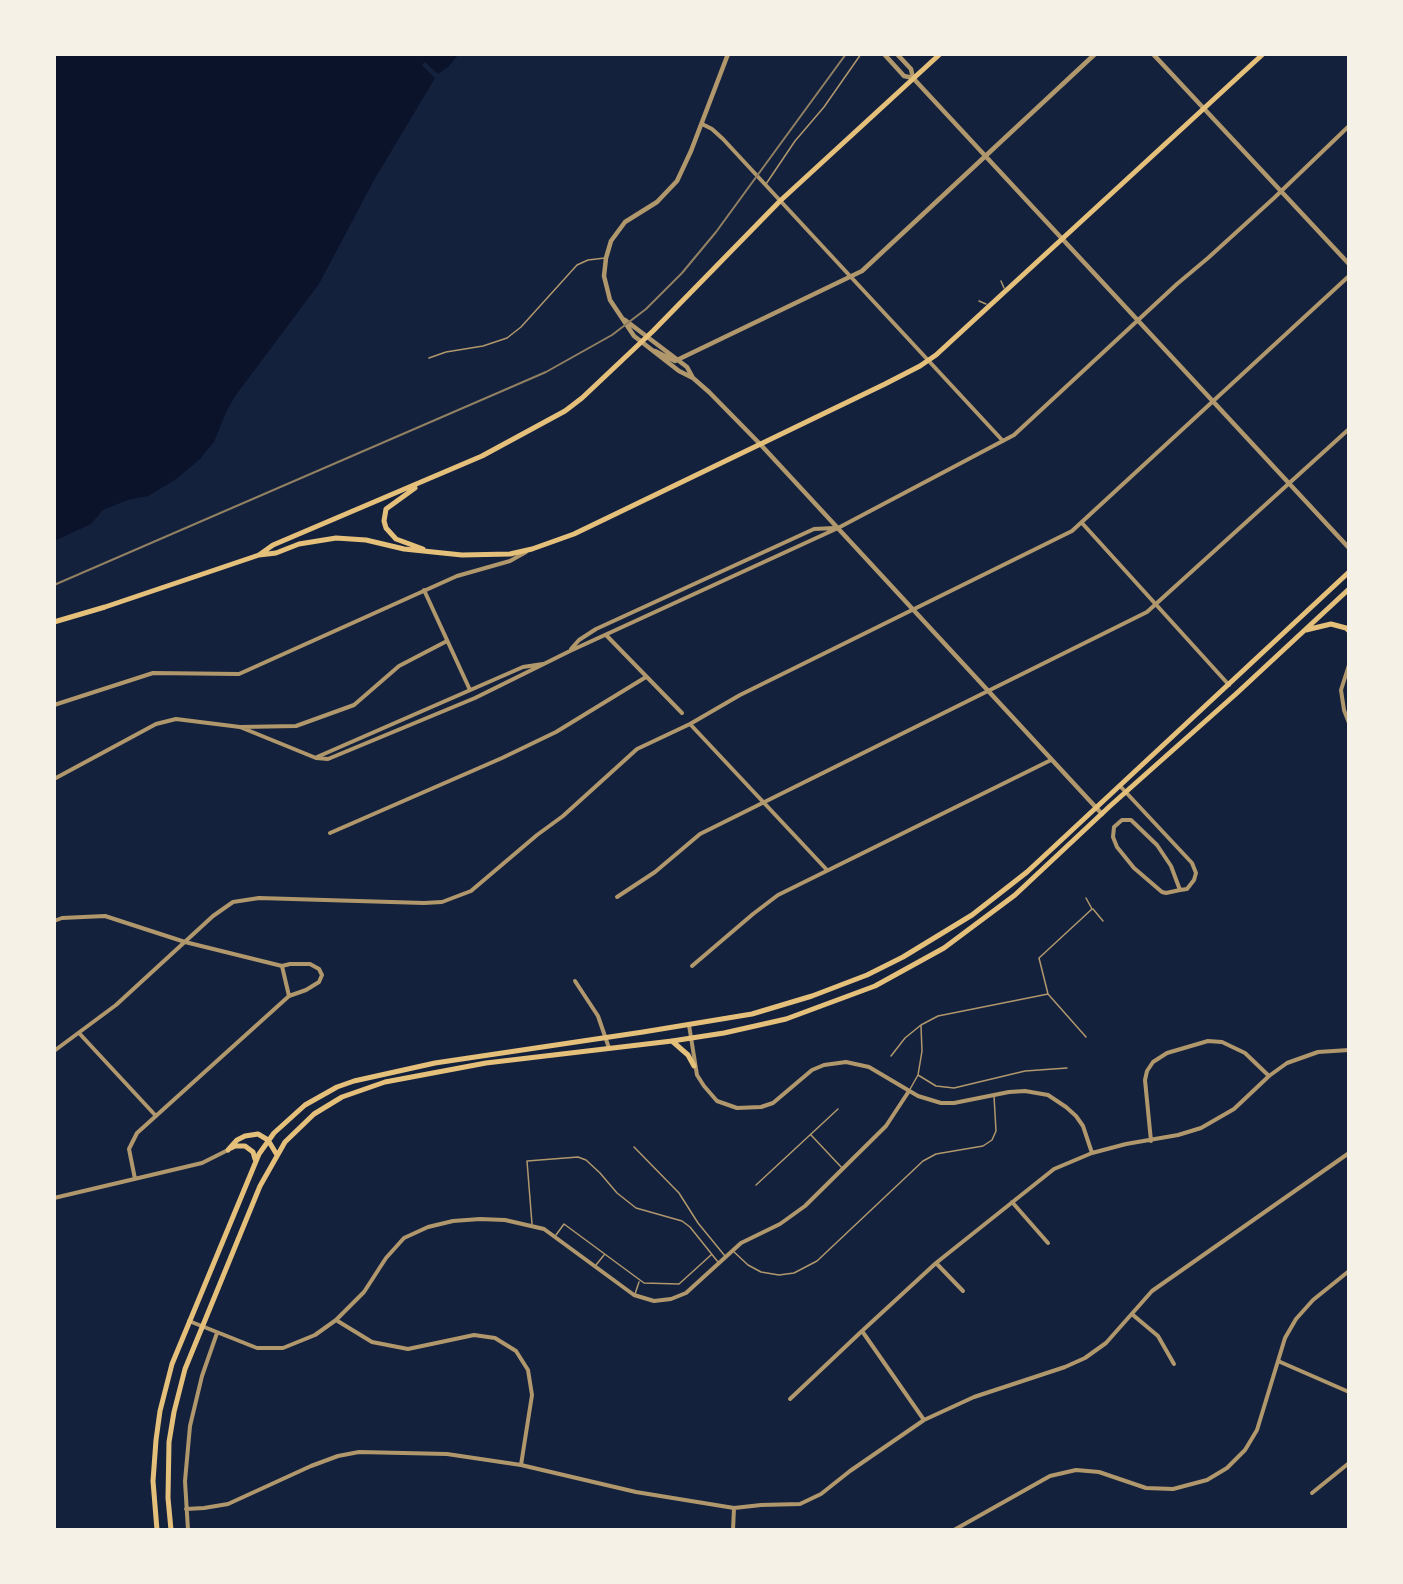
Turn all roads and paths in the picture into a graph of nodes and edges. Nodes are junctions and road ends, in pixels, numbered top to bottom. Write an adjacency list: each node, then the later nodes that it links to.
1 (728, 54): 11 (street)
2 (861, 54): 14 (lane)
3 (884, 54): 9 (street)
4 (897, 54): 9 (street)
5 (940, 54): 9 (main road)
6 (1095, 54): 13 (street)
7 (1153, 54): 10 (street)
8 (1263, 54): 10 (main road)
9 (913, 78): 13 (street); 16 (main road)
10 (1204, 108): 15 (street); 17 (main road)
11 (702, 124): 14 (street); 18 (street)
12 (1349, 126): 15 (street)
13 (986, 156): 17 (street); 20 (street)
14 (765, 185): 16 (street)
15 (1281, 191): 19 (street); 27 (street)
16 (780, 201): 20 (street); 28 (main road)
17 (1063, 240): 23 (main road); 27 (street)
18 (606, 258): 26 (street); 31 (lane)
19 (1349, 264)
20 (851, 276): 32 (street); 33 (street)
21 (1349, 276): 35 (street)
22 (1001, 280): 23 (lane)
23 (1006, 291): 25 (main road)
24 (979, 301): 25 (lane)
25 (990, 306): 33 (main road)
26 (623, 318): 28 (street); 29 (street)
27 (1138, 320): 35 (street); 37 (street)
28 (647, 336): 29 (main road); 32 (street)
29 (641, 341): 30 (street); 39 (main road)
30 (653, 350): 32 (street); 34 (street)
31 (429, 358)
32 (677, 359): 34 (street)
33 (929, 360): 37 (street); 38 (main road)
34 (693, 378): 38 (street)
35 (1213, 402): 40 (street); 41 (street)
36 (1349, 429): 40 (street)
37 (1003, 441): 42 (street)
38 (761, 445): 42 (street); 43 (main road)
39 (436, 476): 45 (main road); 46 (main road)
40 (1289, 484): 44 (street); 50 (street)
41 (1082, 523): 50 (street); 51 (street)
42 (838, 528): 51 (street); 55 (street); 57 (street)
43 (532, 549): 45 (main road); 49 (street)
44 (1349, 549)
45 (433, 552): 46 (main road)
46 (260, 555): 52 (main road)
47 (1349, 572): 62 (main road)
48 (1349, 589): 53 (main road)
49 (424, 590): 56 (street); 65 (street)
50 (1157, 605): 62 (street); 64 (street)
51 (913, 610): 64 (street); 68 (street)
52 (54, 622)
53 (1304, 630): 54 (main road); 74 (main road)
54 (1349, 632)
55 (606, 634): 57 (street); 61 (street)
56 (447, 641): 63 (street); 69 (street)
57 (570, 651): 58 (street)
58 (546, 663): 63 (street); 70 (street)
59 (1349, 664): 60 (street)
60 (1347, 674): 67 (street)
61 (646, 677): 66 (street); 78 (street)
62 (1229, 685): 73 (main road)
63 (470, 690): 70 (street)
64 (989, 691): 71 (street); 75 (street)
65 (54, 705)
66 (682, 713)
67 (1349, 723)
68 (690, 724): 75 (street); 86 (street)
69 (240, 727): 70 (street); 72 (street)
70 (316, 758)
71 (1051, 760): 76 (street); 79 (street)
72 (54, 779)
73 (1120, 786): 74 (street); 76 (main road)
74 (1126, 792): 77 (main road); 80 (street)
75 (764, 803): 79 (street); 81 (street)
76 (1097, 808): 77 (street); 92 (main road)
77 (1102, 814): 97 (main road)
78 (330, 833)
79 (827, 870): 88 (street)
80 (1180, 890): 80 (street)
81 (617, 897)
82 (1086, 898): 83 (lane)
83 (1092, 909): 85 (lane); 90 (lane)
84 (54, 921): 86 (street)
85 (1103, 921)
86 (185, 942): 87 (street); 94 (street)
87 (282, 966): 91 (street); 91 (street)
88 (692, 966)
89 (575, 981): 95 (street)
90 (1048, 994): 93 (lane); 96 (lane)
91 (289, 996): 110 (street)
92 (689, 1025): 95 (main road); 97 (street)
93 (921, 1025): 102 (lane); 105 (lane)
94 (80, 1034): 101 (street); 110 (street)
95 (605, 1037): 99 (street); 112 (main road)
96 (1086, 1037)
97 (691, 1039): 98 (main road); 103 (street)
98 (672, 1041): 99 (main road); 103 (main road)
99 (609, 1048): 118 (main road)
100 (1349, 1050): 106 (street)
101 (54, 1051)
102 (891, 1056)
103 (694, 1066): 107 (street)
104 (1067, 1068): 105 (lane)
105 (918, 1075): 107 (lane)
106 (1269, 1076): 113 (street); 113 (street)
107 (909, 1091): 108 (street); 120 (street)
108 (994, 1096): 116 (street); 128 (lane)
109 (838, 1109): 111 (lane)
110 (156, 1116): 121 (street)
111 (811, 1134): 120 (lane); 122 (lane)
112 (268, 1140): 115 (main road); 118 (main road); 119 (main road)
113 (1152, 1141): 116 (street)
114 (634, 1147): 131 (lane)
115 (228, 1150): 119 (main road); 121 (street)
116 (1092, 1153): 124 (street)
117 (1349, 1153): 139 (street)
118 (277, 1155): 142 (main road)
119 (256, 1161): 141 (main road)
120 (843, 1169): 128 (street)
121 (135, 1179): 123 (street)
122 (756, 1185)
123 (54, 1198)
124 (1012, 1202): 127 (street); 133 (street)
125 (532, 1225): 126 (street); 130 (lane); 140 (street)
126 (556, 1235): 129 (lane); 134 (street)
127 (1048, 1243)
128 (733, 1250): 131 (street)
129 (605, 1254): 134 (lane); 136 (lane)
130 (711, 1254): 132 (lane); 136 (lane)
131 (725, 1257): 132 (street)
132 (718, 1263): 138 (street)
133 (936, 1263): 137 (street); 143 (street)
134 (596, 1266): 138 (street)
135 (1349, 1271): 145 (street)
136 (639, 1280): 138 (lane)
137 (963, 1291)
138 (634, 1295)
139 (1133, 1315): 146 (street); 149 (street)
140 (336, 1320): 144 (street); 151 (street)
141 (189, 1321): 142 (street); 155 (main road)
142 (201, 1326): 144 (street); 156 (main road)
143 (862, 1331): 148 (street); 149 (street)
144 (217, 1333): 154 (street)
145 (1278, 1361): 147 (street); 159 (street)
146 (1174, 1364)
147 (1349, 1392)
148 (790, 1399)
149 (924, 1420): 153 (street)
150 (1349, 1463): 152 (street)
151 (521, 1465): 153 (street); 154 (street)
152 (1312, 1493)
153 (734, 1508): 158 (street)
154 (186, 1509): 157 (street)
155 (157, 1530)
156 (171, 1530)
157 (188, 1530)
158 (733, 1530)
159 (954, 1530)

